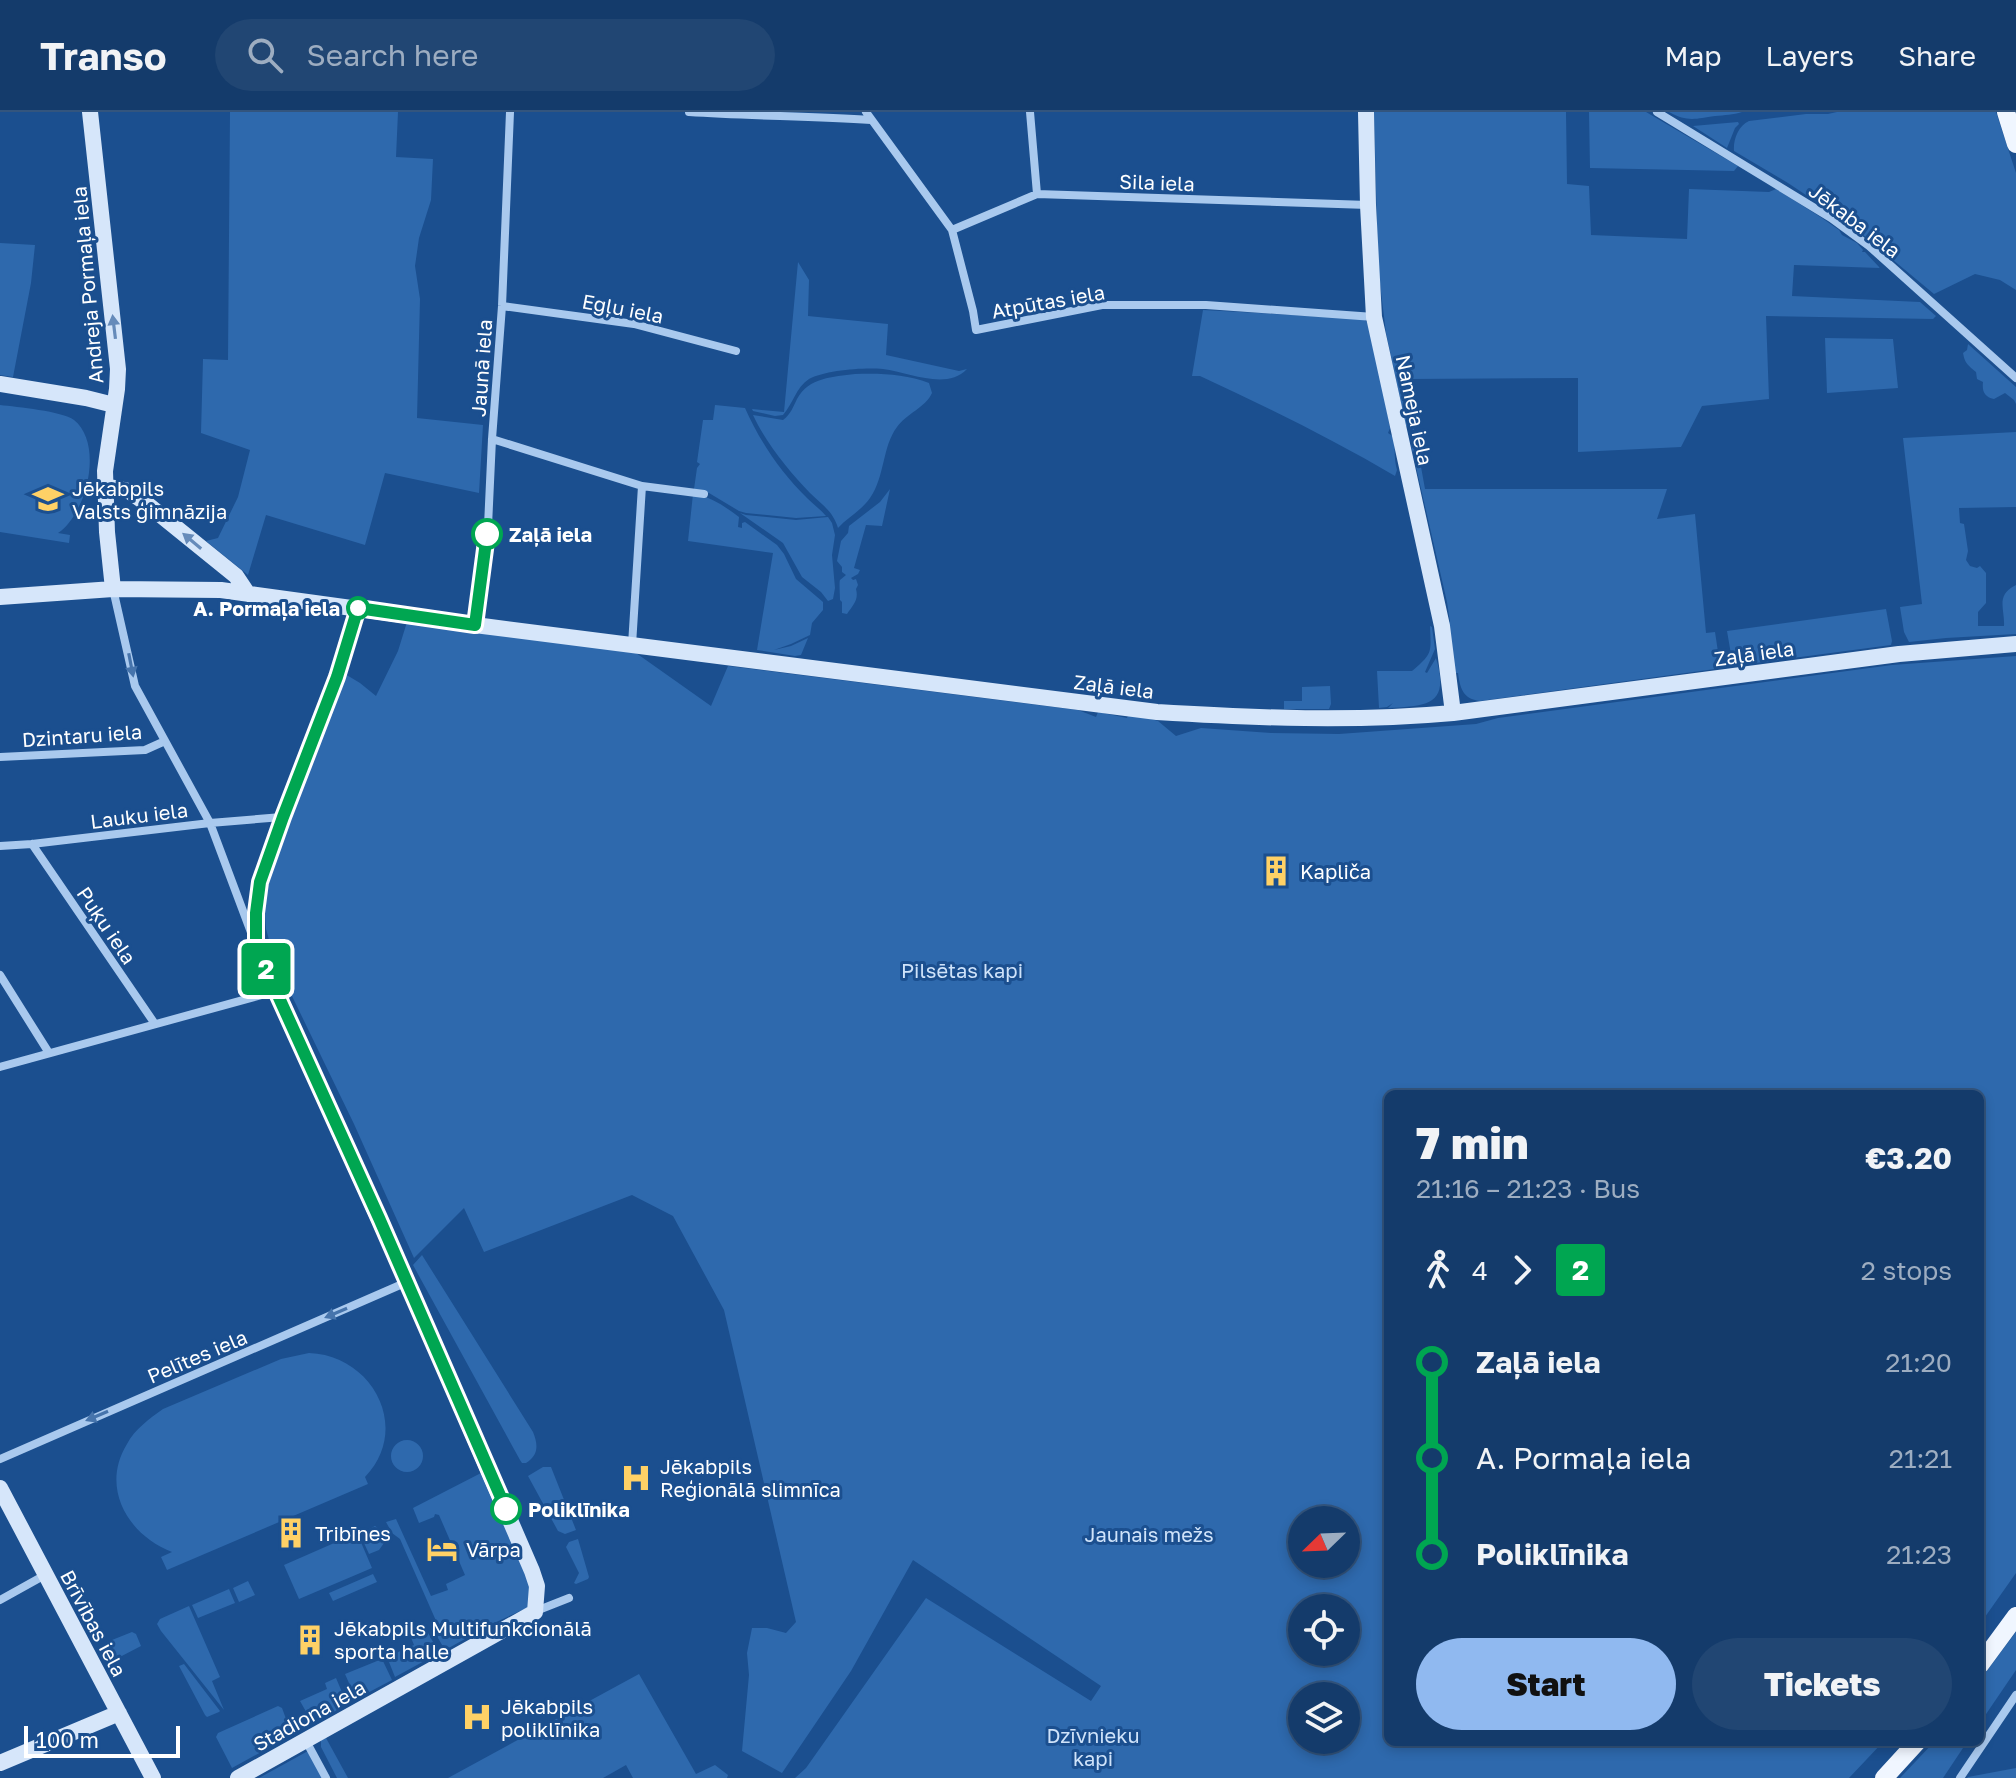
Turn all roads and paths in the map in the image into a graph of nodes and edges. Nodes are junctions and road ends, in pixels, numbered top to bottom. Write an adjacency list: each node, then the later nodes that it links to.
1 (90, 112): 18 (street, Andreja Pormaļa iela, one-way to 1)
2 (510, 112): 13 (street, Jaunā iela)
3 (689, 112): 8 (street)
4 (1030, 112): 10 (street)
5 (1366, 112): 11 (street, Nameja iela)
6 (1657, 112): 16 (street, Jēkaba iela)
7 (2006, 112): 9 (main road)
8 (869, 116): 12 (street, Atpūtas iela)
9 (2016, 144)
10 (1037, 194): 11 (street, Sila iela); 12 (street, Sila iela)
11 (1368, 205): 14 (street, Nameja iela)
12 (952, 230): 14 (street, Atpūtas iela)
13 (502, 306): 15 (street, Egļu iela); 19 (street, Jaunā iela)
14 (1374, 317): 30 (street, Nameja iela)
15 (736, 351)
16 (2016, 378)
17 (0, 384): 18 (street)
18 (114, 405): 20 (street, Andreja Pormaļa iela)
19 (492, 439): 21 (street); 27 (street, Jaunā iela)
20 (105, 486): 23 (street, Andreja Pormaļa iela); 24 (street, one-way to 20)
21 (642, 486): 22 (street); 29 (street)
22 (704, 494)
23 (113, 589): 24 (street, Zaļā iela); 25 (street, Zaļā iela); 31 (street, Andreja Pormaļa iela, one-way to 31)
24 (248, 594): 26 (street, Zaļā iela)
25 (0, 597)
26 (358, 608): 27 (street, Zaļā iela); 33 (street)
27 (475, 625): 29 (street, Zaļā iela)
28 (2016, 644): 30 (street, Zaļā iela)
29 (632, 645): 30 (street, Zaļā iela)
30 (1453, 713)
31 (165, 741): 32 (street, Dzintaru iela); 34 (street, Andreja Pormaļa iela)
32 (0, 757)
33 (283, 817): 34 (street, Lauku iela); 37 (street)
34 (210, 823): 35 (street, Lauku iela); 37 (street, Andreja Pormaļa iela)
35 (32, 844): 36 (street, Lauku iela); 40 (street, Puķu iela)
36 (0, 846)
37 (256, 947): 39 (street, Andreja Pormaļa iela)
38 (0, 975): 41 (street)
39 (276, 991): 40 (street); 43 (street, Andreja Pormaļa iela)
40 (155, 1024): 41 (street)
41 (49, 1053): 42 (street)
42 (0, 1067)
43 (407, 1282): 44 (street, Pelītes iela, one-way to 44); 49 (street, Andreja Pormaļa iela)
44 (0, 1459)
45 (0, 1488): 46 (street, Brīvības iela)
46 (45, 1575): 48 (street); 53 (street, Brīvības iela)
47 (569, 1598): 49 (street, Stadiona iela)
48 (0, 1600)
49 (535, 1612): 54 (street, Stadiona iela)
50 (2016, 1616): 51 (main road)
51 (1984, 1660)
52 (2016, 1695): 55 (street)
53 (119, 1713): 58 (street); 59 (street, Brīvības iela)
54 (305, 1740): 60 (street, Stadiona iela); 61 (street)
55 (1984, 1742)
56 (1913, 1746): 62 (main road)
57 (1982, 1746): 63 (street)
58 (0, 1763)
59 (153, 1778)
60 (238, 1778)
61 (326, 1778)
62 (1884, 1778)
63 (1960, 1778)

